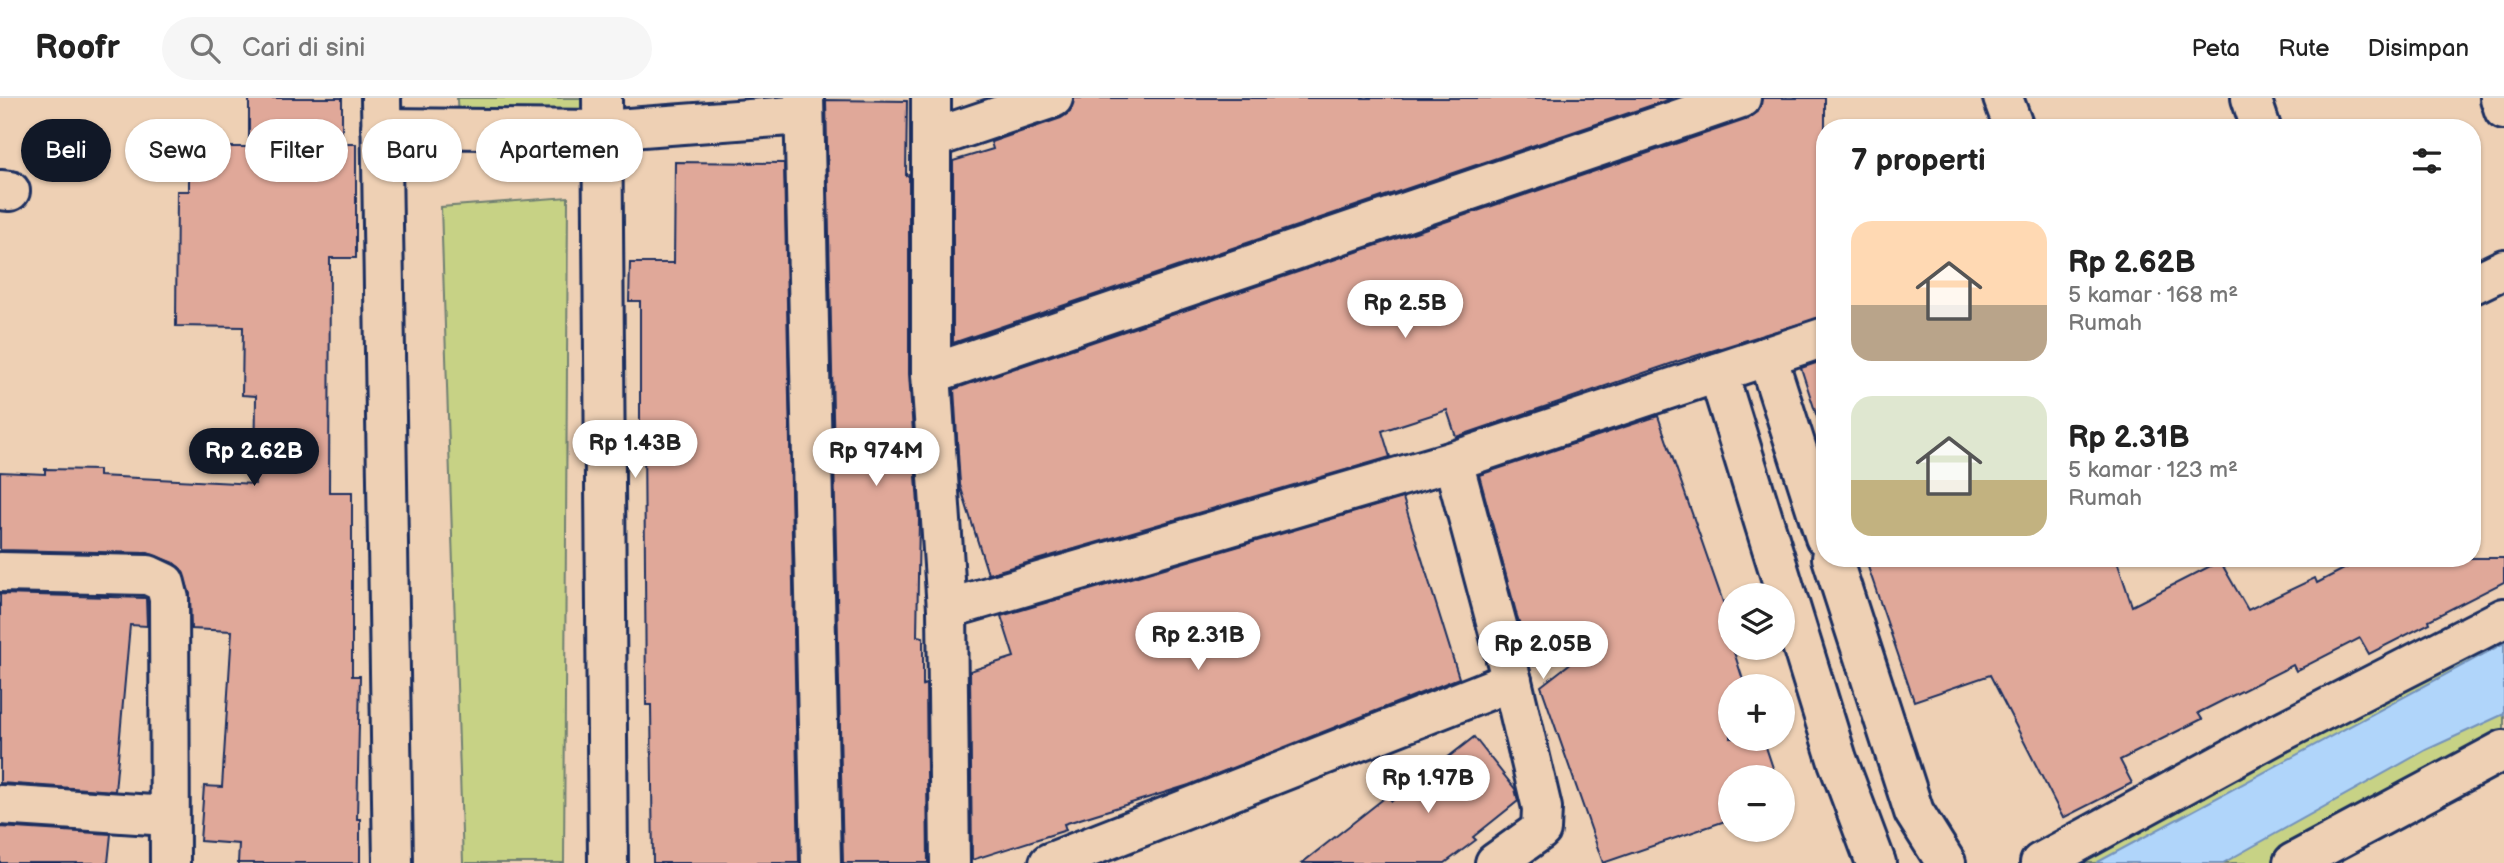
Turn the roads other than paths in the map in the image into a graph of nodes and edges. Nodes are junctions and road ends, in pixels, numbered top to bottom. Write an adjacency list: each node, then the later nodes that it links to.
1 (930, 98): 13 (street)
2 (1053, 98): 13 (street)
3 (1741, 98): 19 (street)
4 (2003, 98): 11 (street)
5 (2250, 98): 12 (street)
6 (2500, 98): 8 (street)
7 (804, 106): 10 (street); 33 (street)
8 (2504, 110)
9 (381, 113): 10 (street); 31 (street)
10 (602, 114): 32 (street)
11 (2011, 119)
12 (2257, 119)
13 (932, 139): 19 (street)
14 (2504, 269): 15 (street)
15 (2481, 280)
16 (1816, 340): 17 (street)
17 (1767, 356): 18 (street); 21 (street)
18 (1718, 373): 20 (street); 37 (street)
19 (931, 374): 24 (street)
20 (1453, 460): 24 (street); 26 (street)
21 (1816, 509)
22 (1835, 567): 38 (street)
23 (0, 572): 29 (street)
24 (947, 609): 34 (street)
25 (2504, 618): 39 (street)
26 (1512, 681): 35 (street); 36 (street)
27 (2504, 750): 40 (street)
28 (0, 805): 29 (street)
29 (168, 816): 30 (street)
30 (170, 863)
31 (393, 863)
32 (608, 863)
33 (821, 863)
34 (950, 863)
35 (1049, 863)
36 (1496, 863)
37 (1876, 863)
38 (1946, 863)
39 (2040, 863)
40 (2293, 863)

